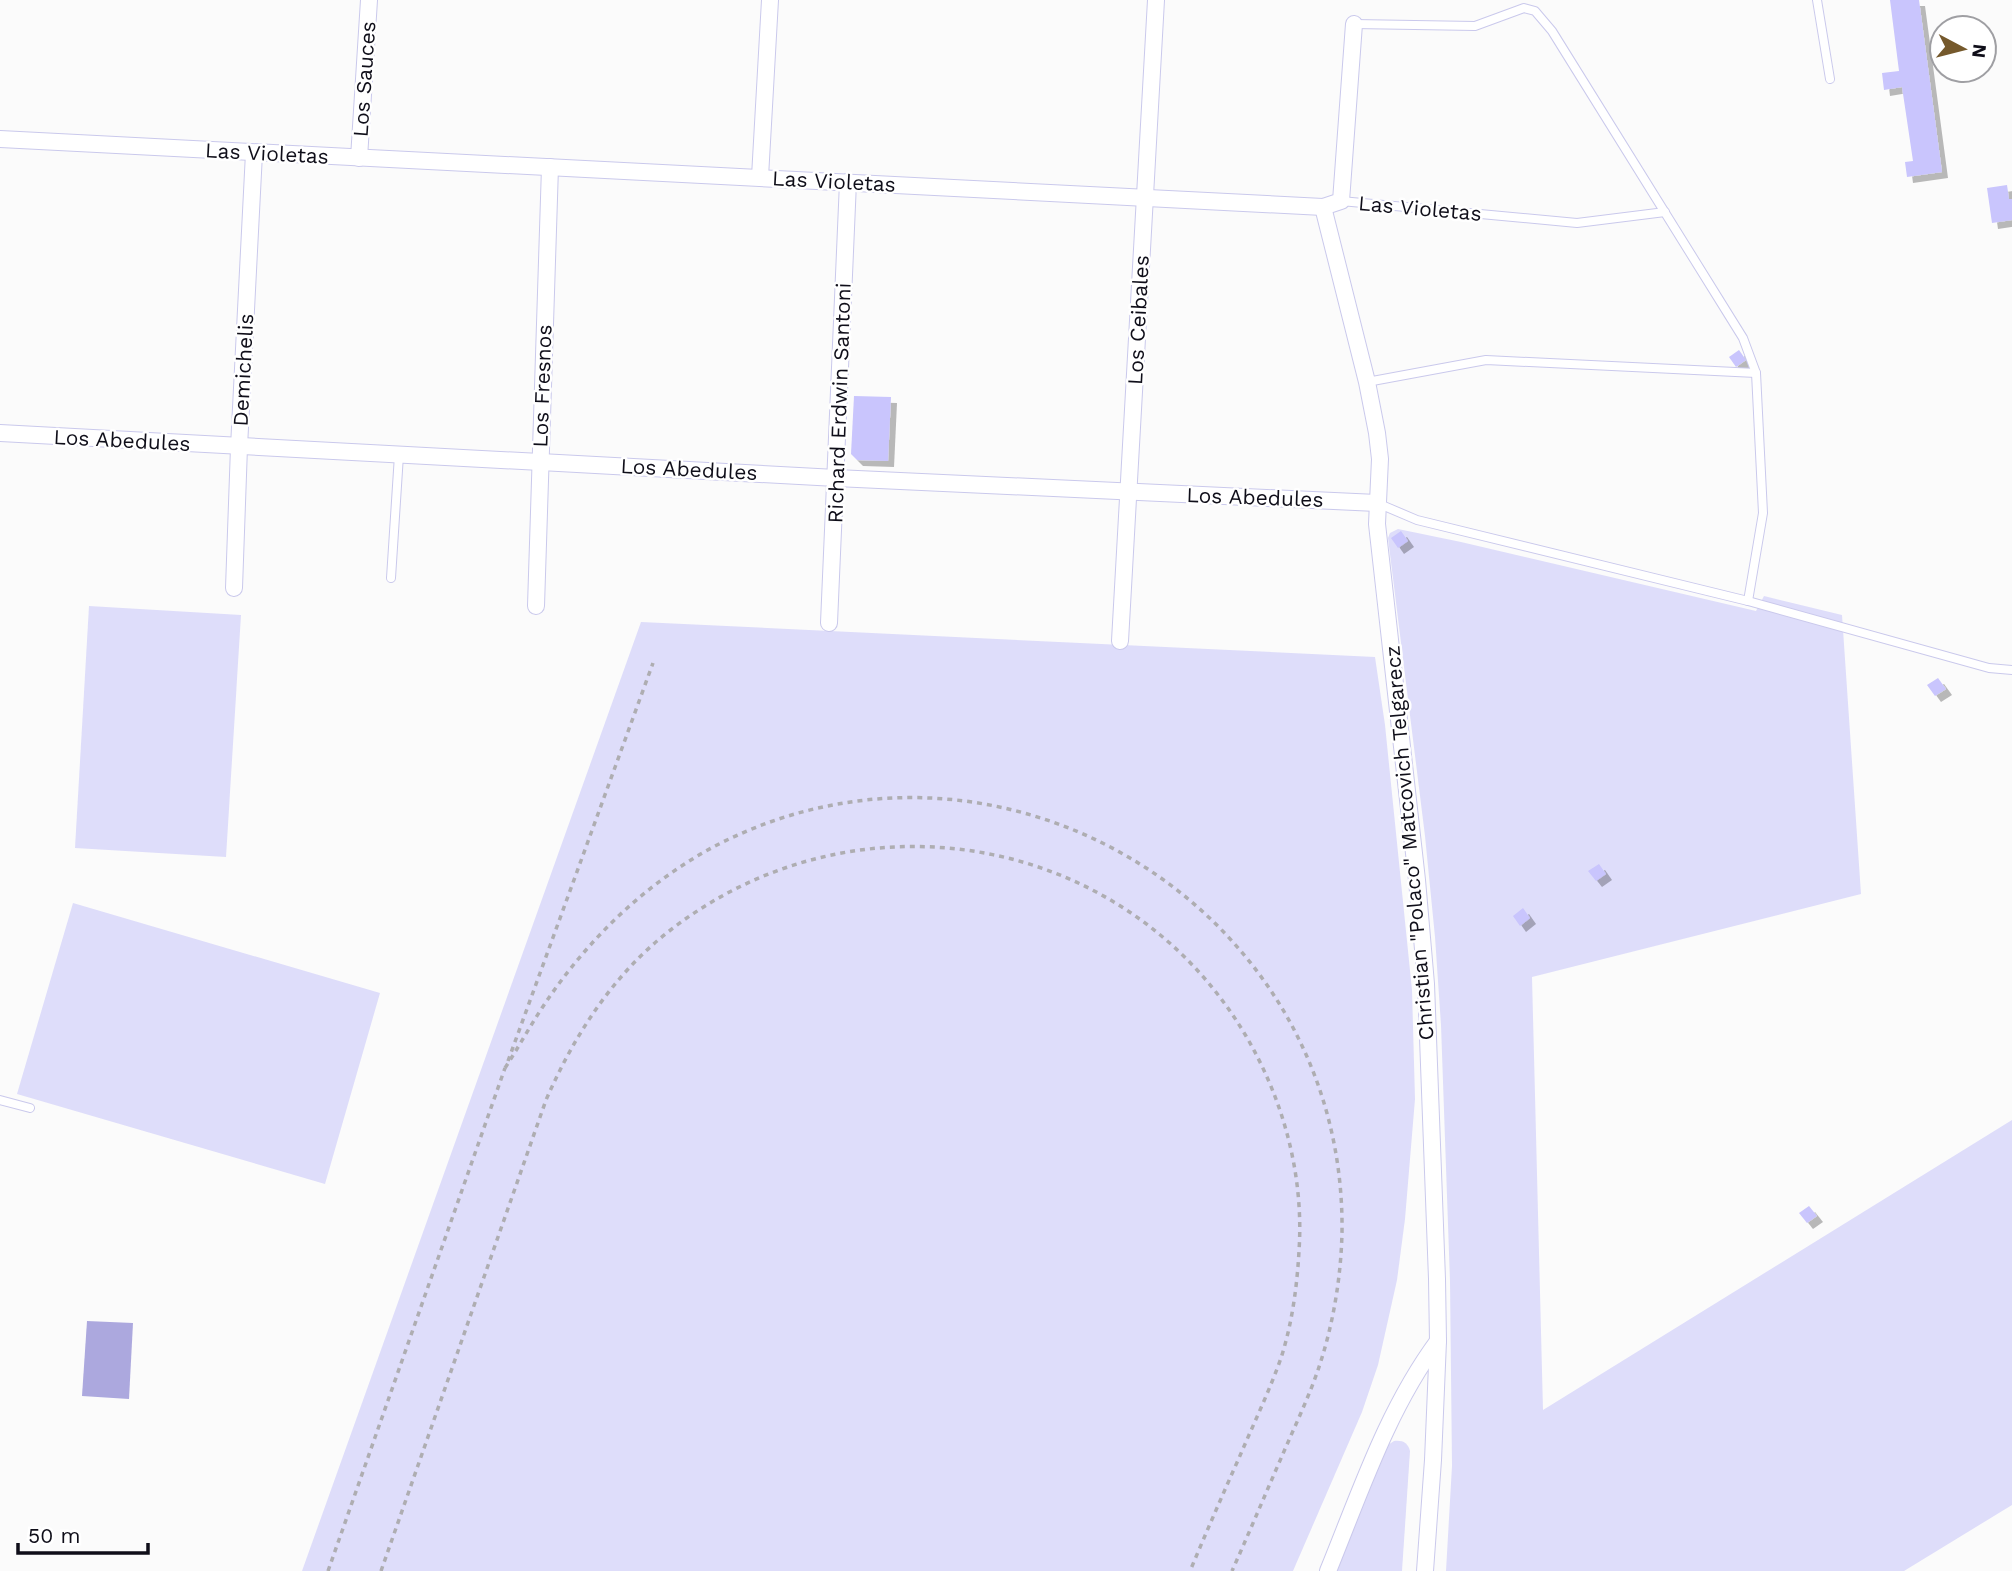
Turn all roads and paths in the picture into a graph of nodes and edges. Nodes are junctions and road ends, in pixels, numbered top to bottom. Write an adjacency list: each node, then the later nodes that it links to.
1 (369, 0): 9 (street, Los Sauces)
2 (770, 0): 11 (street)
3 (1156, 0): 13 (street, Los Ceibales)
4 (1817, 0): 6 (lane)
5 (1354, 24): 14 (street); 16 (lane)
6 (1830, 79)
7 (0, 139): 8 (street, Las Violetas)
8 (254, 153): 9 (street, Las Violetas); 20 (street, Demichelis)
9 (359, 158): 10 (street, Las Violetas)
10 (550, 167): 11 (street, Las Violetas); 22 (street, Los Fresnos)
11 (760, 177): 12 (street, Las Violetas)
12 (848, 182): 13 (street, Las Violetas); 23 (street, Richard Erdwin Santoni)
13 (1144, 198): 15 (street, Las Violetas); 24 (street, Los Ceibales)
14 (1341, 201): 15 (street, Las Violetas); 16 (lane, Las Violetas)
15 (1323, 206): 18 (street, Christian "Polaco" Matcovich Telgarecz)
16 (1665, 212): 17 (lane)
17 (1756, 373): 18 (lane); 28 (lane)
18 (1367, 382): 25 (street, Christian "Polaco" Matcovich Telgarecz)
19 (0, 433): 20 (street, Los Abedules)
20 (239, 447): 21 (street, Los Abedules); 27 (street, Demichelis)
21 (399, 455): 22 (street, Los Abedules); 26 (lane)
22 (540, 461): 23 (street, Los Abedules); 29 (street, Los Fresnos)
23 (836, 478): 24 (street, Los Abedules); 30 (street, Richard Erdwin Santoni)
24 (1130, 492): 25 (street, Los Abedules); 31 (street, Los Ceibales)
25 (1377, 503): 28 (lane); 37 (street, Christian "Polaco" Matcovich Telgarecz)
26 (391, 578)
27 (234, 588)
28 (1748, 601): 33 (lane)
29 (536, 606)
30 (829, 623)
31 (1120, 641)
32 (653, 663): 34 (path)
33 (2012, 670)
34 (505, 1068): 38 (path); 41 (path)
35 (0, 1100): 36 (lane)
36 (30, 1108)
37 (1438, 1341): 42 (street); 43 (street, Christian "Polaco" Matcovich Telgarecz)
38 (328, 1571)
39 (381, 1571): 40 (path)
40 (1190, 1571)
41 (1232, 1571)
42 (1328, 1571)
43 (1425, 1571)

